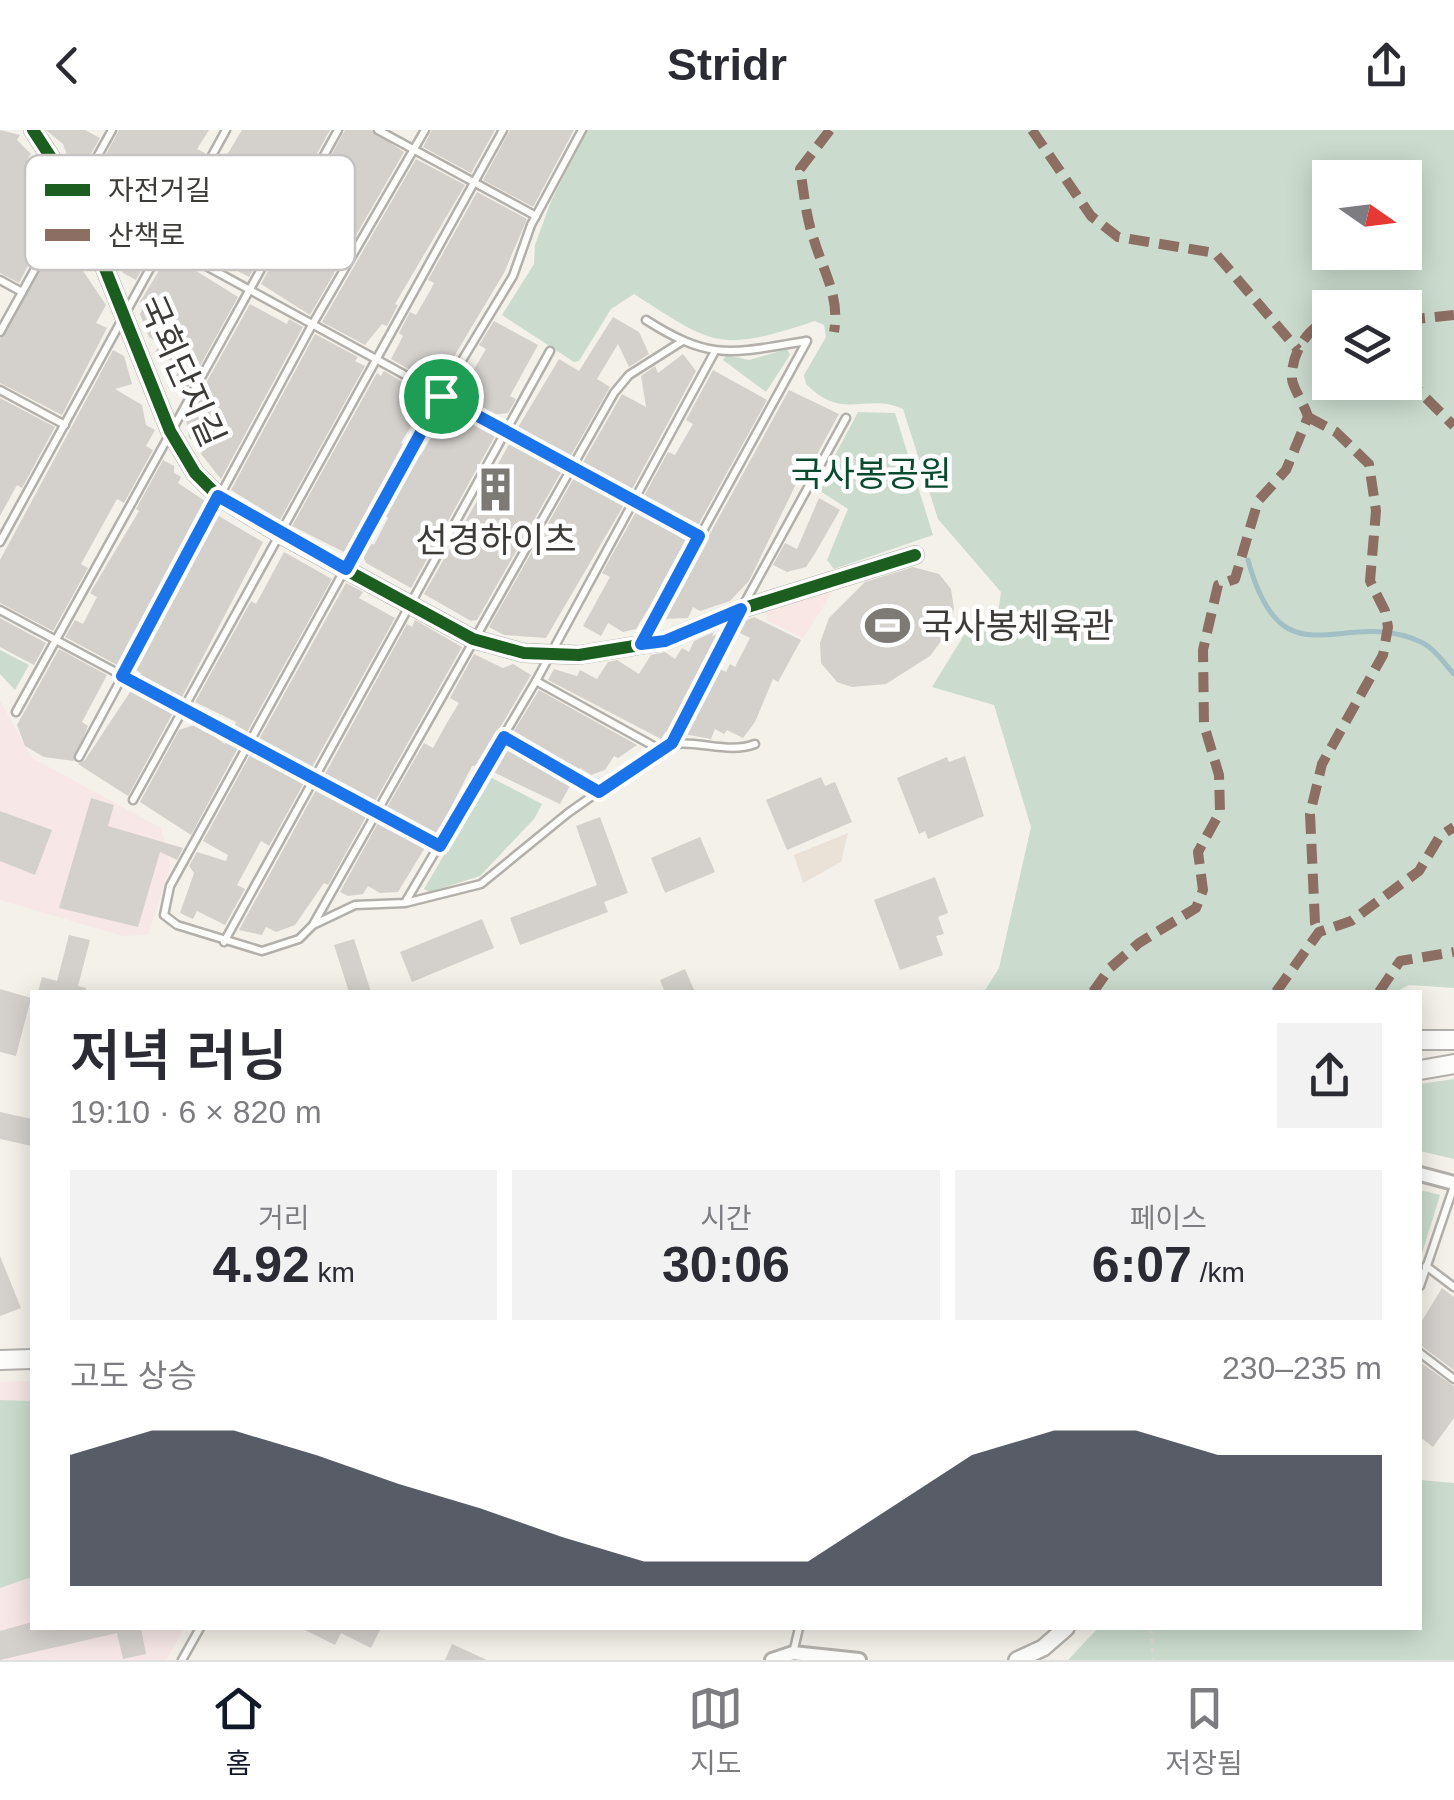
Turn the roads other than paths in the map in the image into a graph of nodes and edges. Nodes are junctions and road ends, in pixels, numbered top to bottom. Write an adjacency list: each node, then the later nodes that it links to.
1 (32, 130): 10 (street, 국회단지길)
2 (112, 130): 11 (lane)
3 (226, 130): 12 (lane)
4 (338, 130): 13 (lane)
5 (378, 130): 9 (lane)
6 (425, 130): 9 (lane)
7 (503, 130): 14 (lane)
8 (582, 130): 15 (lane)
9 (414, 150): 14 (lane); 16 (lane)
10 (49, 155)
11 (98, 155)
12 (212, 155)
13 (324, 155)
14 (474, 183): 15 (lane); 33 (lane)
15 (536, 216): 35 (lane)
16 (355, 251)
17 (34, 270): 25 (lane)
18 (105, 270): 26 (street, 국회단지길)
19 (148, 270): 26 (lane)
20 (211, 270): 24 (lane)
21 (257, 270): 24 (lane)
22 (344, 270): 28 (lane)
23 (0, 280): 25 (lane)
24 (246, 289): 28 (lane); 38 (lane)
25 (22, 292): 29 (lane)
26 (124, 318): 37 (lane); 38 (street, 국회단지길)
27 (646, 320): 30 (lane)
28 (312, 325): 33 (lane); 41 (lane)
29 (0, 332)
30 (681, 342): 32 (lane); 40 (lane)
31 (550, 351): 39 (lane)
32 (714, 353): 42 (lane); 44 (lane)
33 (378, 361): 35 (lane); 43 (lane)
34 (0, 390): 37 (lane)
35 (441, 396): 39 (lane); 47 (lane)
36 (846, 418): 49 (lane)
37 (65, 425): 45 (lane)
38 (170, 431): 41 (street, 국회단지길); 52 (lane)
39 (506, 431): 40 (lane); 48 (lane)
40 (570, 466): 42 (lane); 51 (lane)
41 (218, 496): 43 (street, 국회단지길); 55 (lane)
42 (635, 502): 44 (lane); 54 (lane)
43 (280, 534): 47 (street, 국회단지길); 57 (lane)
44 (699, 536): 53 (lane)
45 (0, 542)
46 (915, 554): 49 (street, 국회단지길)
47 (346, 569): 48 (street, 국회단지길); 61 (lane)
48 (411, 604): 51 (street, 국회단지길); 65 (lane)
49 (741, 609): 53 (street, 국회단지길); 60 (lane)
50 (0, 610): 52 (lane)
51 (474, 639): 54 (street, 국회단지길); 68 (lane)
52 (55, 640): 55 (lane); 58 (lane)
53 (641, 644): 54 (street, 국회단지길)
54 (551, 655): 56 (lane)
55 (122, 676): 57 (lane); 64 (lane)
56 (536, 680): 59 (lane); 63 (lane)
57 (184, 709): 61 (lane); 67 (lane)
58 (16, 712)
59 (504, 737): 66 (lane); 69 (lane)
60 (672, 743): 62 (lane); 63 (lane)
61 (249, 744): 65 (lane); 72 (lane)
62 (755, 744)
63 (660, 750): 66 (lane)
64 (79, 757)
65 (314, 779): 68 (lane); 72 (lane)
66 (599, 792): 70 (lane)
67 (134, 800)
68 (379, 814): 69 (lane); 71 (lane)
69 (440, 846): 70 (lane)
70 (405, 903): 71 (lane)
71 (313, 925): 72 (lane)
72 (224, 942)
73 (1422, 1040): 74 (main road)
74 (1454, 1040)
75 (1454, 1064): 76 (main road)
76 (1422, 1070)
77 (1422, 1175): 78 (street)
78 (1454, 1185): 79 (lane)
79 (1426, 1266): 80 (lane); 81 (lane)
80 (1422, 1279)
81 (1454, 1286)
82 (1422, 1355): 85 (lane)
83 (30, 1359): 84 (main road)
84 (0, 1360)
85 (1454, 1379)
86 (199, 1630): 90 (lane)
87 (799, 1630): 89 (lane)
88 (1064, 1630): 93 (street)
89 (793, 1653): 91 (street); 92 (street)
90 (182, 1660)
91 (772, 1660)
92 (859, 1660)
93 (1017, 1660)

